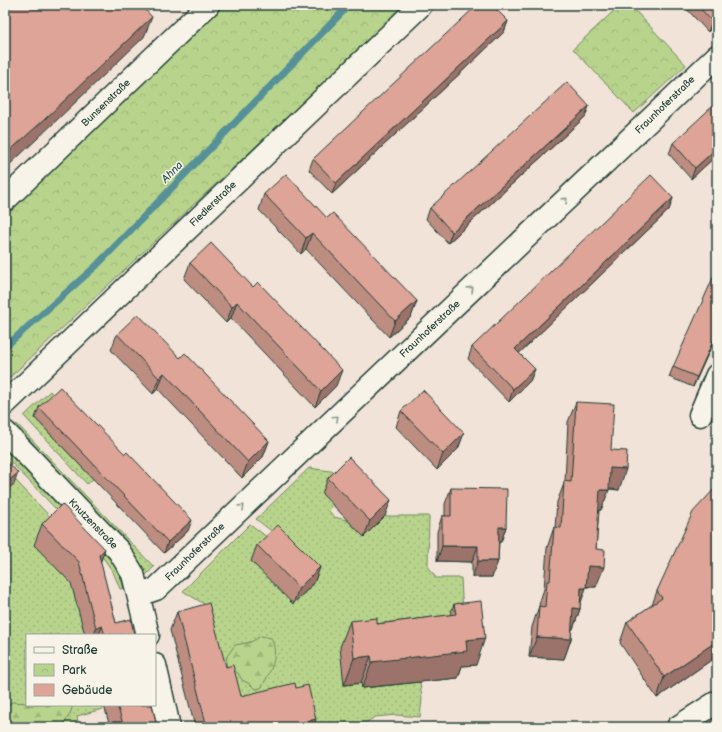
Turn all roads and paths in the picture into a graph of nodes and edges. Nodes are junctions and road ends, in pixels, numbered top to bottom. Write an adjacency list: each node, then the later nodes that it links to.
1 (208, 5): 4 (street, Bunsenstraße)
2 (421, 5): 6 (street, Fiedlerstraße)
3 (717, 56): 9 (street, Fraunhoferstraße, one-way to 3)
4 (5, 200)
5 (717, 375): 7 (street)
6 (5, 404)
7 (700, 415)
8 (5, 432): 9 (street, Knutzenstraße)
9 (139, 595): 10 (street, Knutzenstraße)
10 (148, 634)
11 (156, 669): 13 (street)
12 (717, 702): 14 (street)
13 (169, 727)
14 (678, 727)

